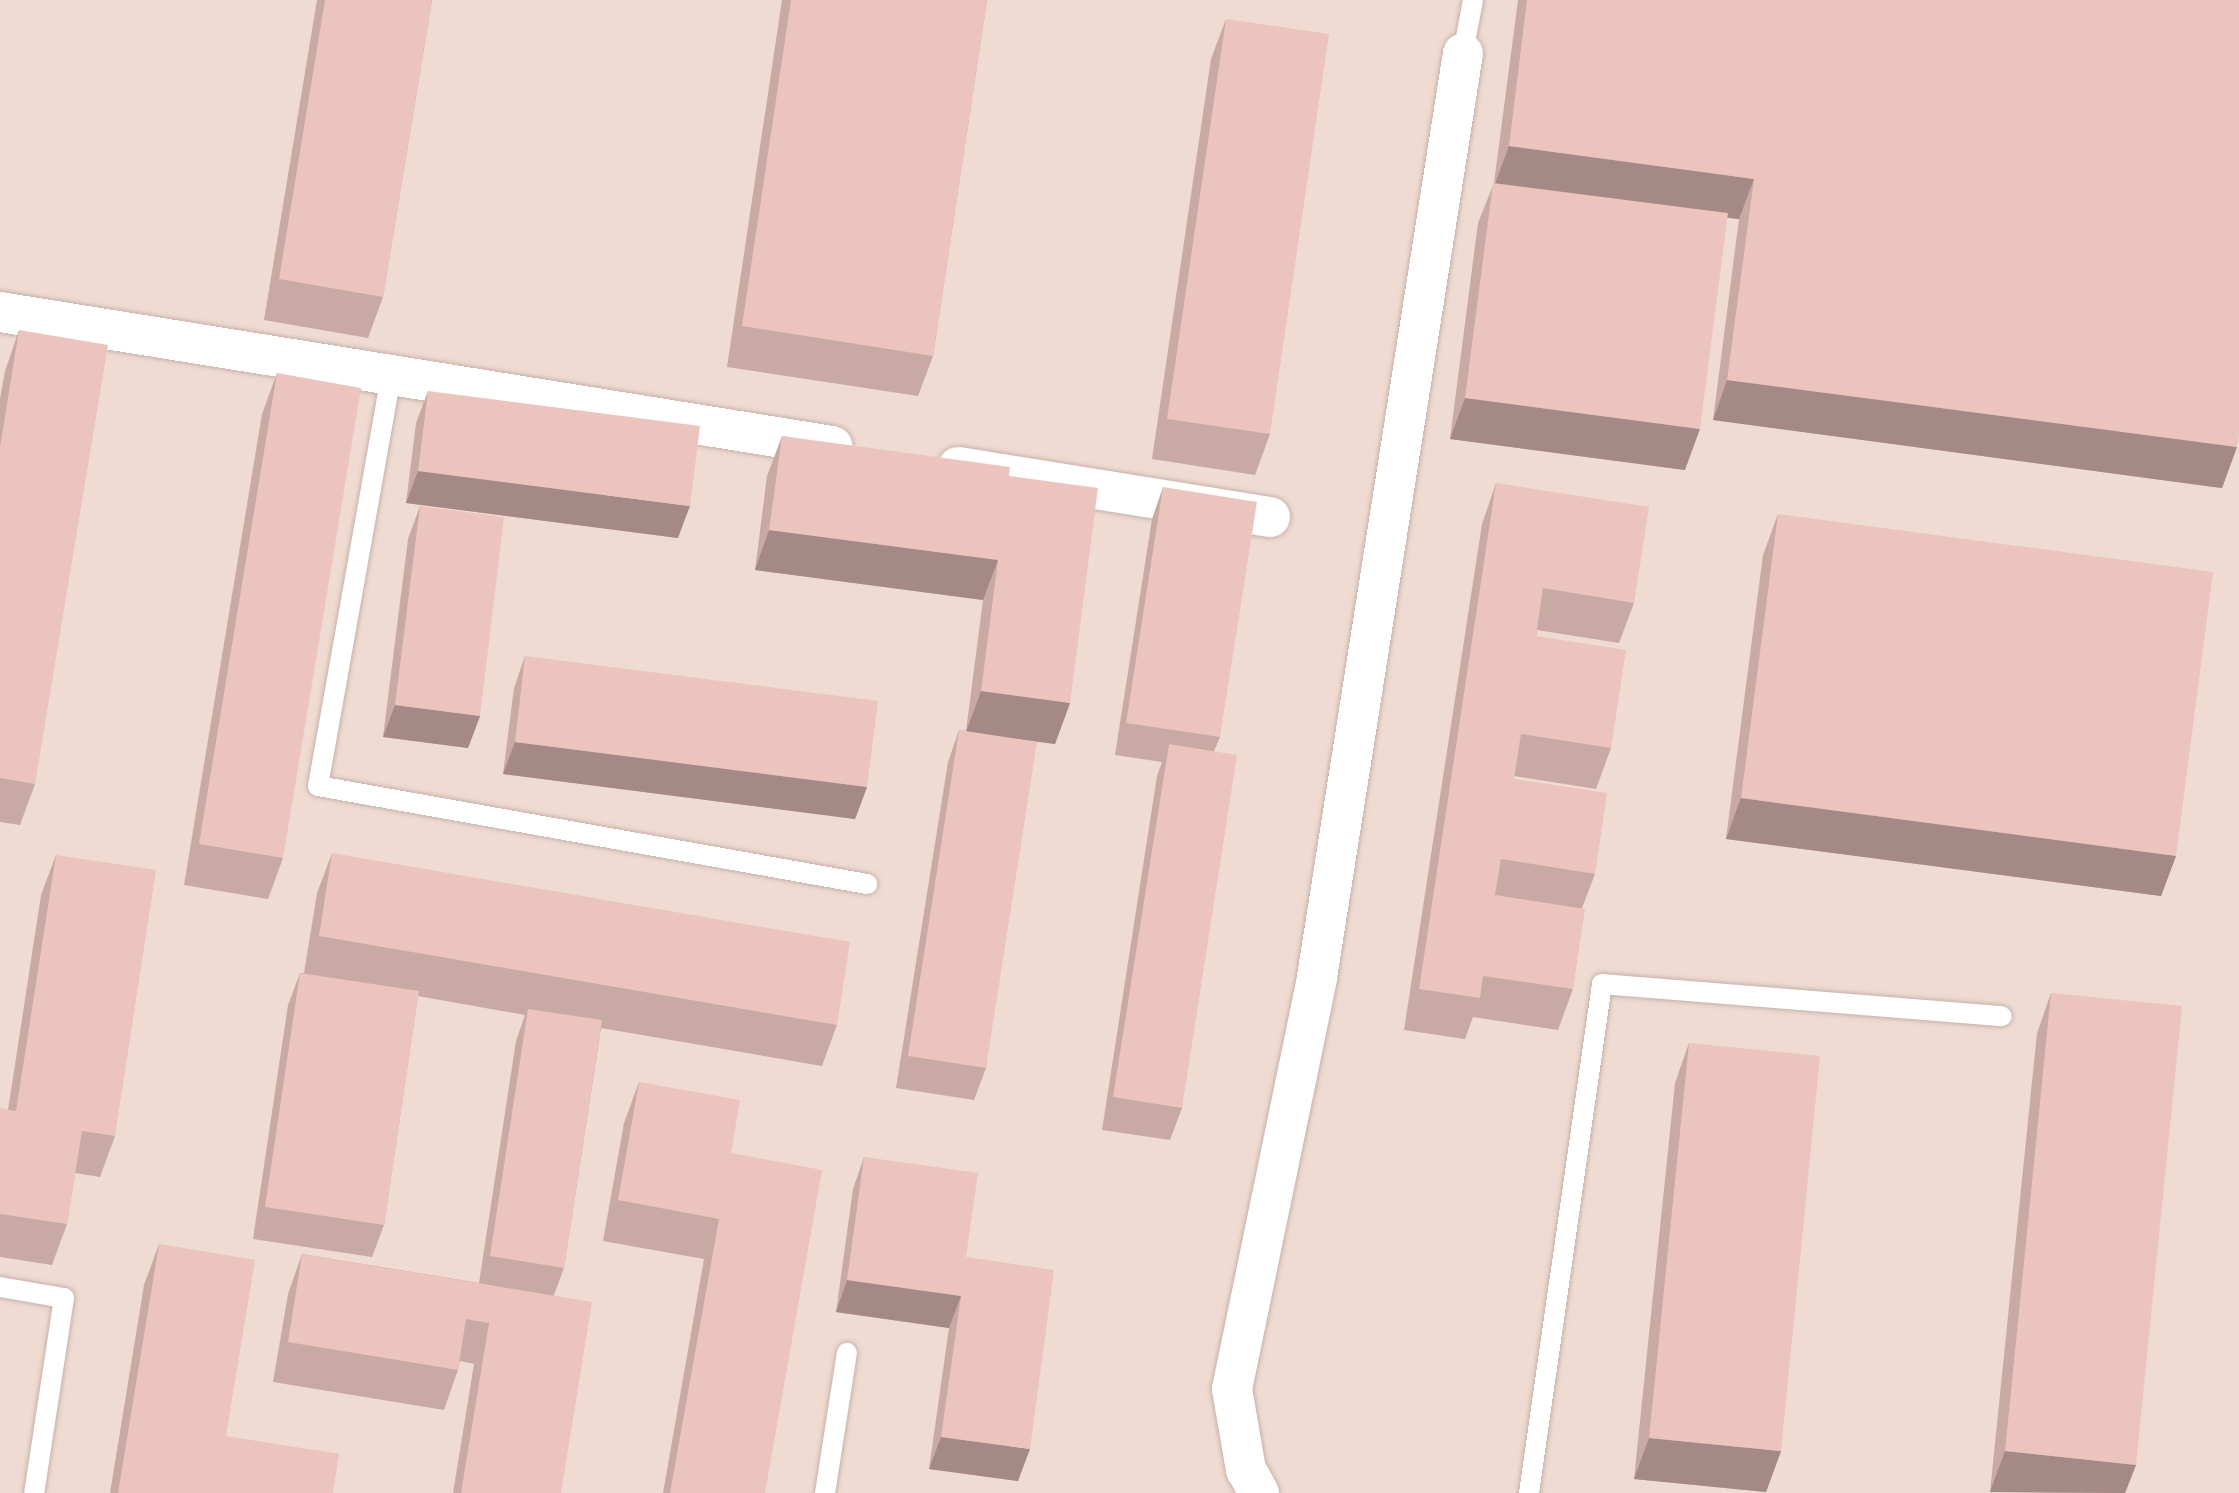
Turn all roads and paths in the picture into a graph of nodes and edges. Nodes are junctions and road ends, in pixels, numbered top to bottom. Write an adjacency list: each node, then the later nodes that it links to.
1 (1473, 0): 2 (lane)
2 (1463, 52): 12 (street)
3 (0, 312): 4 (street)
4 (390, 376): 5 (street); 6 (lane)
5 (1270, 517)
6 (867, 884)
7 (2002, 1016): 13 (lane)
8 (0, 1287): 10 (lane)
9 (846, 1354): 11 (lane)
10 (34, 1493)
11 (825, 1493)
12 (1259, 1493)
13 (1529, 1493)

